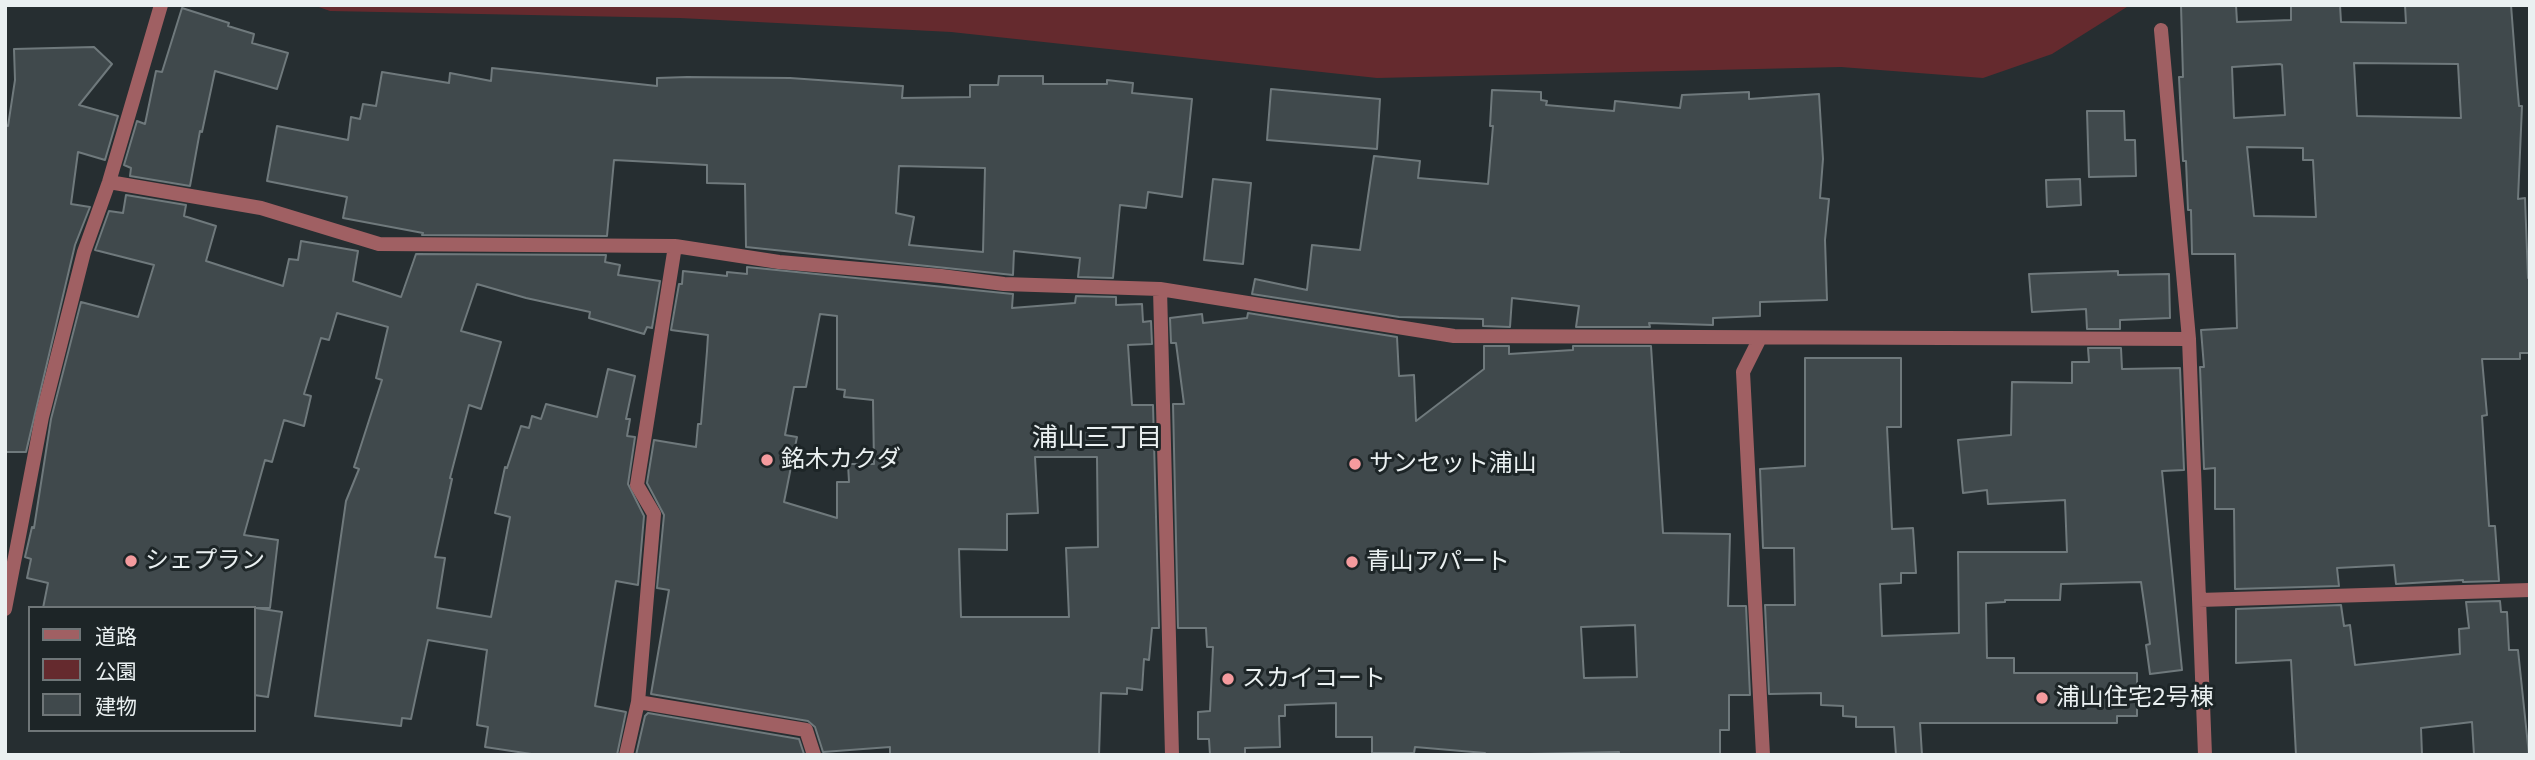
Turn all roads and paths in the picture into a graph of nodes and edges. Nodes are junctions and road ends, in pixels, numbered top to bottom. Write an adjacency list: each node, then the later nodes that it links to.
1 (161, 5): 3 (street)
2 (2161, 30): 7 (street)
3 (109, 182): 4 (street); 10 (street)
4 (675, 246): 5 (street); 11 (street)
5 (1160, 289): 6 (street); 14 (street)
6 (1760, 338): 7 (street); 15 (street)
7 (2189, 339): 9 (street)
8 (2530, 590): 9 (street)
9 (2199, 600): 16 (street)
10 (5, 609)
11 (638, 702): 12 (street); 13 (street)
12 (626, 755)
13 (814, 755)
14 (1172, 755)
15 (1763, 755)
16 (2205, 755)

